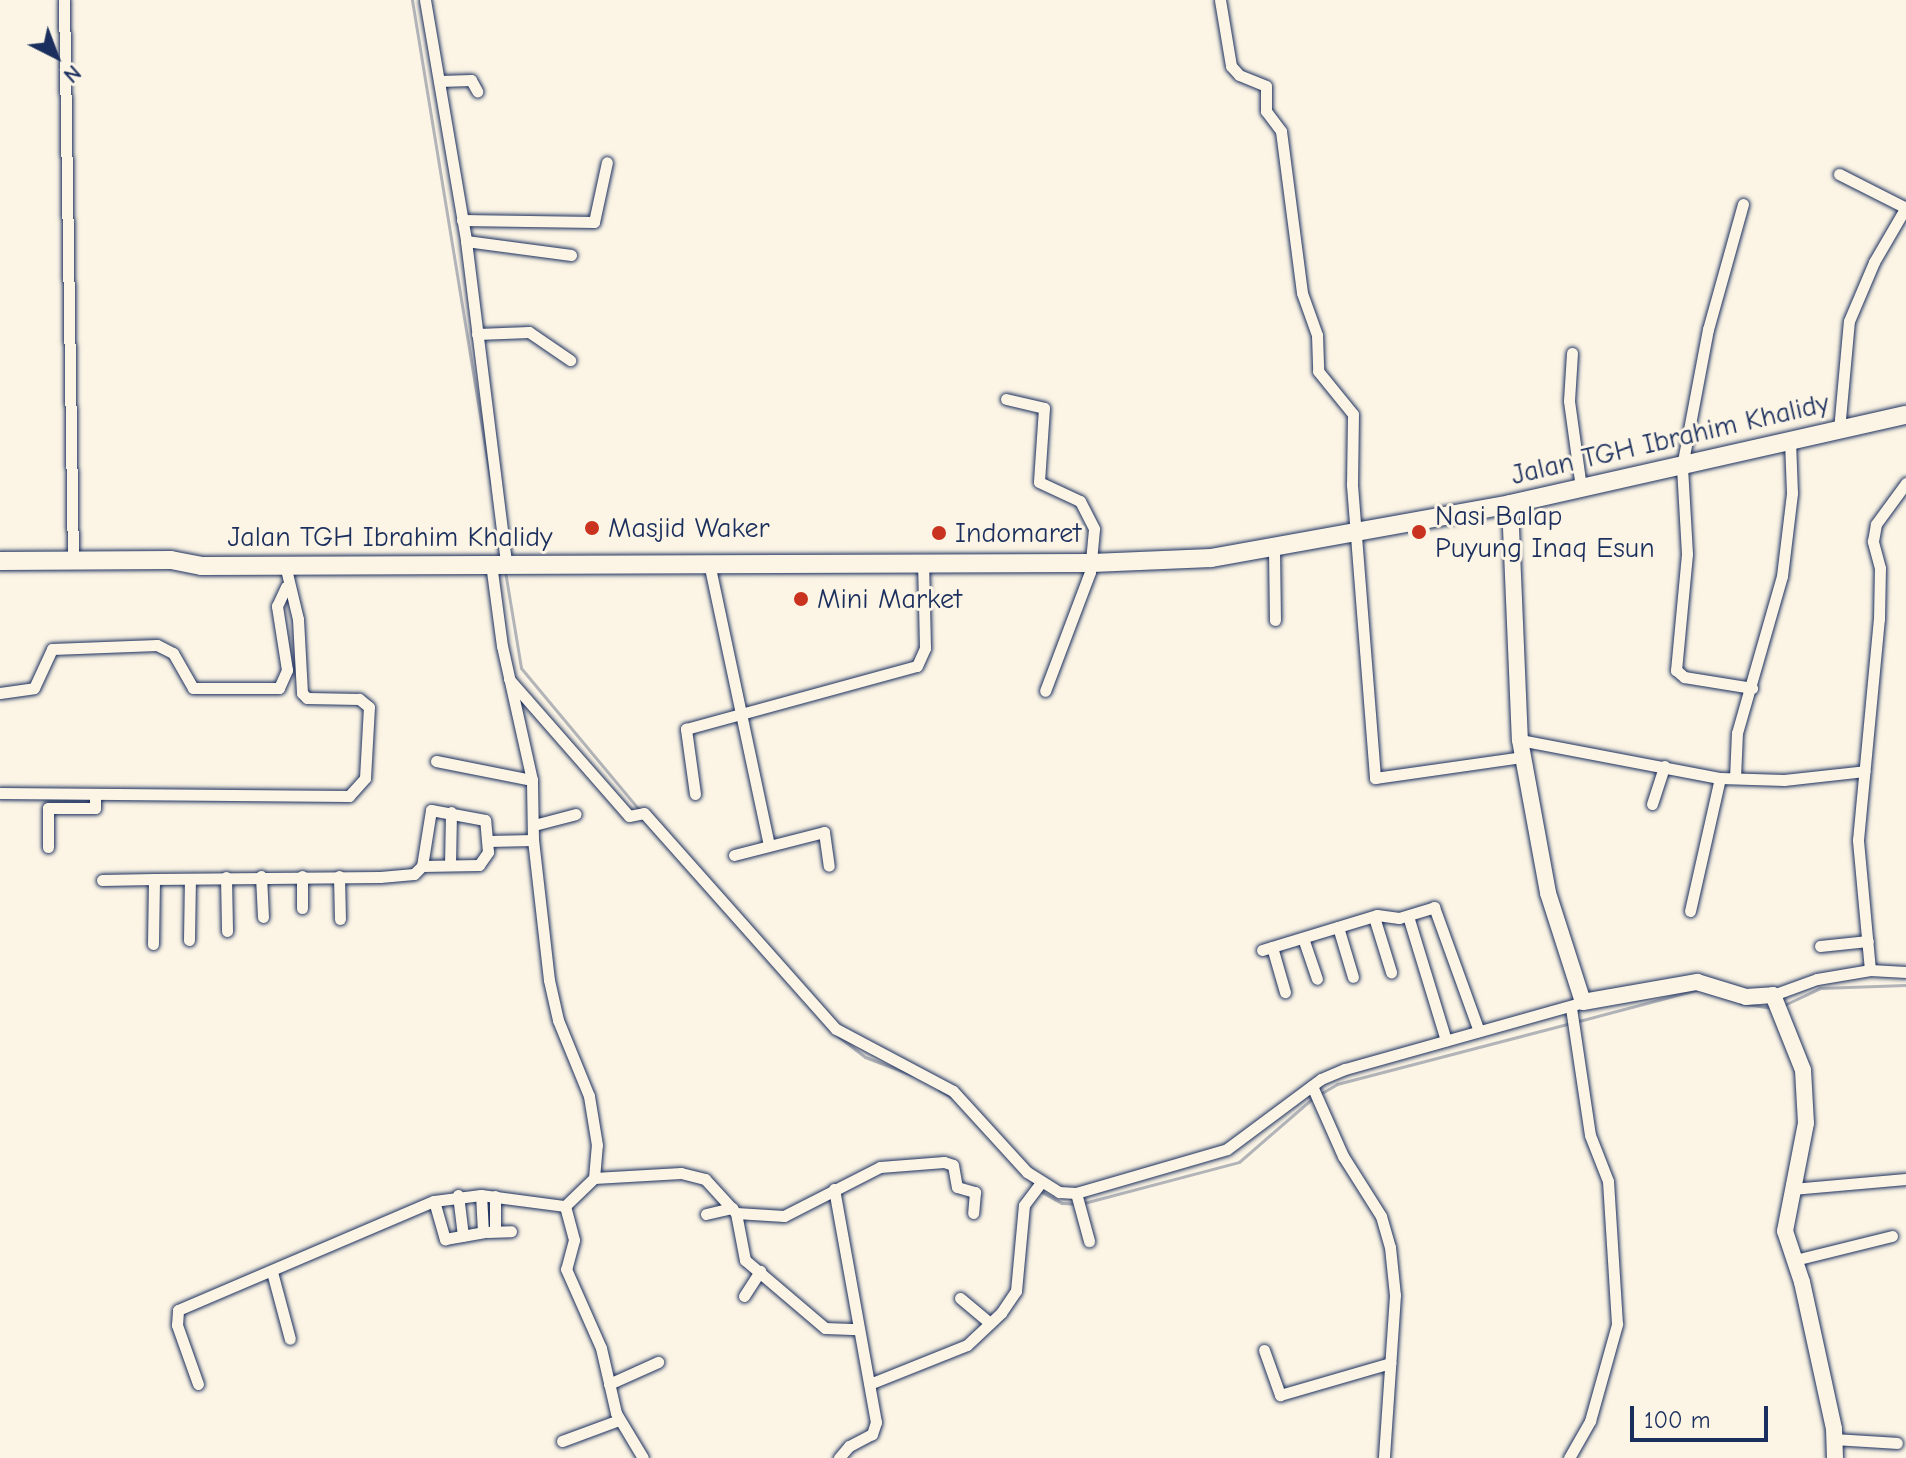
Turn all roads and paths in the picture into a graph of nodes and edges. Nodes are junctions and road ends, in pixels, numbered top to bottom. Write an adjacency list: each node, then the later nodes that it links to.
1 (64, 0): 27 (street)
2 (425, 0): 4 (street)
3 (1220, 0): 24 (street)
4 (439, 81): 5 (street); 10 (street)
5 (477, 91)
6 (607, 162): 10 (street)
7 (1839, 174): 9 (street)
8 (1743, 204): 20 (street)
9 (1906, 207): 18 (street)
10 (462, 220): 11 (street)
11 (466, 241): 12 (street); 13 (street)
12 (571, 255)
13 (477, 334): 15 (street); 29 (street)
14 (1572, 353): 22 (street)
15 (570, 360)
16 (1006, 399): 31 (street)
17 (1906, 415): 18 (main road, Jalan TGH Ibrahim Khalidy)
18 (1839, 430): 19 (main road, Jalan TGH Ibrahim Khalidy)
19 (1790, 442): 20 (main road, Jalan TGH Ibrahim Khalidy); 38 (street)
20 (1682, 467): 22 (main road, Jalan TGH Ibrahim Khalidy); 38 (street)
21 (1906, 483): 45 (street)
22 (1581, 488): 23 (main road, Jalan TGH Ibrahim Khalidy)
23 (1510, 504): 24 (main road, Jalan TGH Ibrahim Khalidy); 42 (street)
24 (1355, 535): 25 (main road, Jalan TGH Ibrahim Khalidy); 42 (street)
25 (1274, 550): 31 (main road, Jalan TGH Ibrahim Khalidy); 36 (street)
26 (0, 561): 27 (main road, Jalan TGH Ibrahim Khalidy)
27 (73, 562): 33 (main road, Jalan TGH Ibrahim Khalidy)
28 (923, 562): 30 (main road, Jalan TGH Ibrahim Khalidy); 31 (main road, Jalan TGH Ibrahim Khalidy); 41 (street)
29 (499, 563): 30 (main road, Jalan TGH Ibrahim Khalidy); 32 (main road, Jalan TGH Ibrahim Khalidy); 37 (street)
30 (709, 563): 41 (street)
31 (1092, 563): 39 (street)
32 (285, 565): 33 (main road, Jalan TGH Ibrahim Khalidy); 35 (street)
33 (202, 566): 34 (main road, Jalan TGH Ibrahim Khalidy)
34 (0, 573)
35 (286, 587): 40 (street); 50 (street)
36 (1275, 620)
37 (509, 679): 48 (street); 97 (street)
38 (1752, 688): 47 (street)
39 (1045, 691)
40 (0, 693)
41 (738, 712): 51 (street); 58 (street)
42 (1521, 749): 44 (street); 91 (street)
43 (436, 761): 48 (street)
44 (1664, 766): 46 (street); 52 (street)
45 (1865, 771): 47 (street); 81 (street)
46 (1720, 778): 47 (street); 72 (street)
47 (1735, 778)
48 (532, 780): 55 (street)
49 (0, 793): 50 (street)
50 (95, 794): 59 (street)
51 (695, 794)
52 (1652, 804)
53 (451, 812): 57 (street); 61 (street); 62 (street)
54 (576, 814): 55 (street)
55 (534, 825): 56 (street)
56 (533, 840): 57 (street); 95 (street)
57 (488, 841): 61 (street)
58 (769, 845): 60 (street); 63 (street)
59 (48, 847)
60 (734, 855)
61 (450, 865): 62 (street)
62 (422, 866): 66 (street)
63 (829, 866)
64 (261, 876): 65 (street); 67 (street); 74 (street)
65 (302, 876): 66 (street); 71 (street)
66 (339, 876): 76 (street)
67 (226, 877): 69 (street); 78 (street)
68 (154, 879): 69 (street); 70 (street); 82 (street)
69 (190, 879): 80 (street)
70 (102, 880)
71 (302, 908)
72 (1690, 911)
73 (1408, 916): 75 (street); 92 (street); 93 (street)
74 (263, 917)
75 (1374, 917): 77 (street); 85 (street)
76 (340, 919)
77 (1338, 927): 79 (street); 87 (street)
78 (227, 931)
79 (1303, 938): 88 (street); 89 (street)
80 (189, 940)
81 (1868, 941): 83 (street); 84 (street)
82 (153, 944)
83 (1820, 946)
84 (1870, 970): 86 (street); 90 (street)
85 (1391, 972)
86 (1906, 972)
87 (1353, 977)
88 (1317, 979)
89 (1285, 992)
90 (1775, 1001): 91 (street); 99 (street)
91 (1575, 1011): 92 (street); 135 (street)
92 (1479, 1031): 93 (street)
93 (1446, 1040): 94 (street)
94 (1315, 1092): 103 (street); 124 (street)
95 (594, 1178): 105 (street); 106 (street)
96 (1906, 1179): 99 (street)
97 (1037, 1187): 103 (street); 119 (street)
98 (834, 1189): 106 (street); 107 (street); 120 (street)
99 (1792, 1189): 114 (street)
100 (458, 1195): 101 (street); 104 (street); 111 (street)
101 (481, 1195): 102 (street); 110 (street)
102 (495, 1196): 105 (street); 110 (street)
103 (1078, 1200): 113 (street)
104 (434, 1201): 111 (street); 116 (street)
105 (565, 1206): 127 (street)
106 (734, 1210): 108 (street); 115 (street)
107 (973, 1213)
108 (706, 1214)
109 (511, 1231): 110 (street)
110 (489, 1232): 111 (street)
111 (463, 1236)
112 (1892, 1236): 114 (street)
113 (1089, 1241)
114 (1795, 1260): 129 (street)
115 (760, 1271): 117 (street); 120 (street)
116 (272, 1272): 121 (street); 126 (street)
117 (744, 1296)
118 (960, 1298): 119 (street)
119 (990, 1323): 125 (street)
120 (858, 1329): 125 (street)
121 (290, 1339)
122 (1264, 1350): 124 (street)
123 (658, 1362): 127 (street)
124 (1390, 1363): 134 (street)
125 (872, 1383): 132 (street)
126 (198, 1384)
127 (609, 1384): 128 (street)
128 (619, 1420): 130 (street); 133 (street)
129 (1835, 1439): 131 (street); 136 (street)
130 (562, 1441)
131 (1897, 1443)
132 (845, 1455)
133 (643, 1458)
134 (1384, 1458)
135 (1569, 1458)
136 (1835, 1458)

